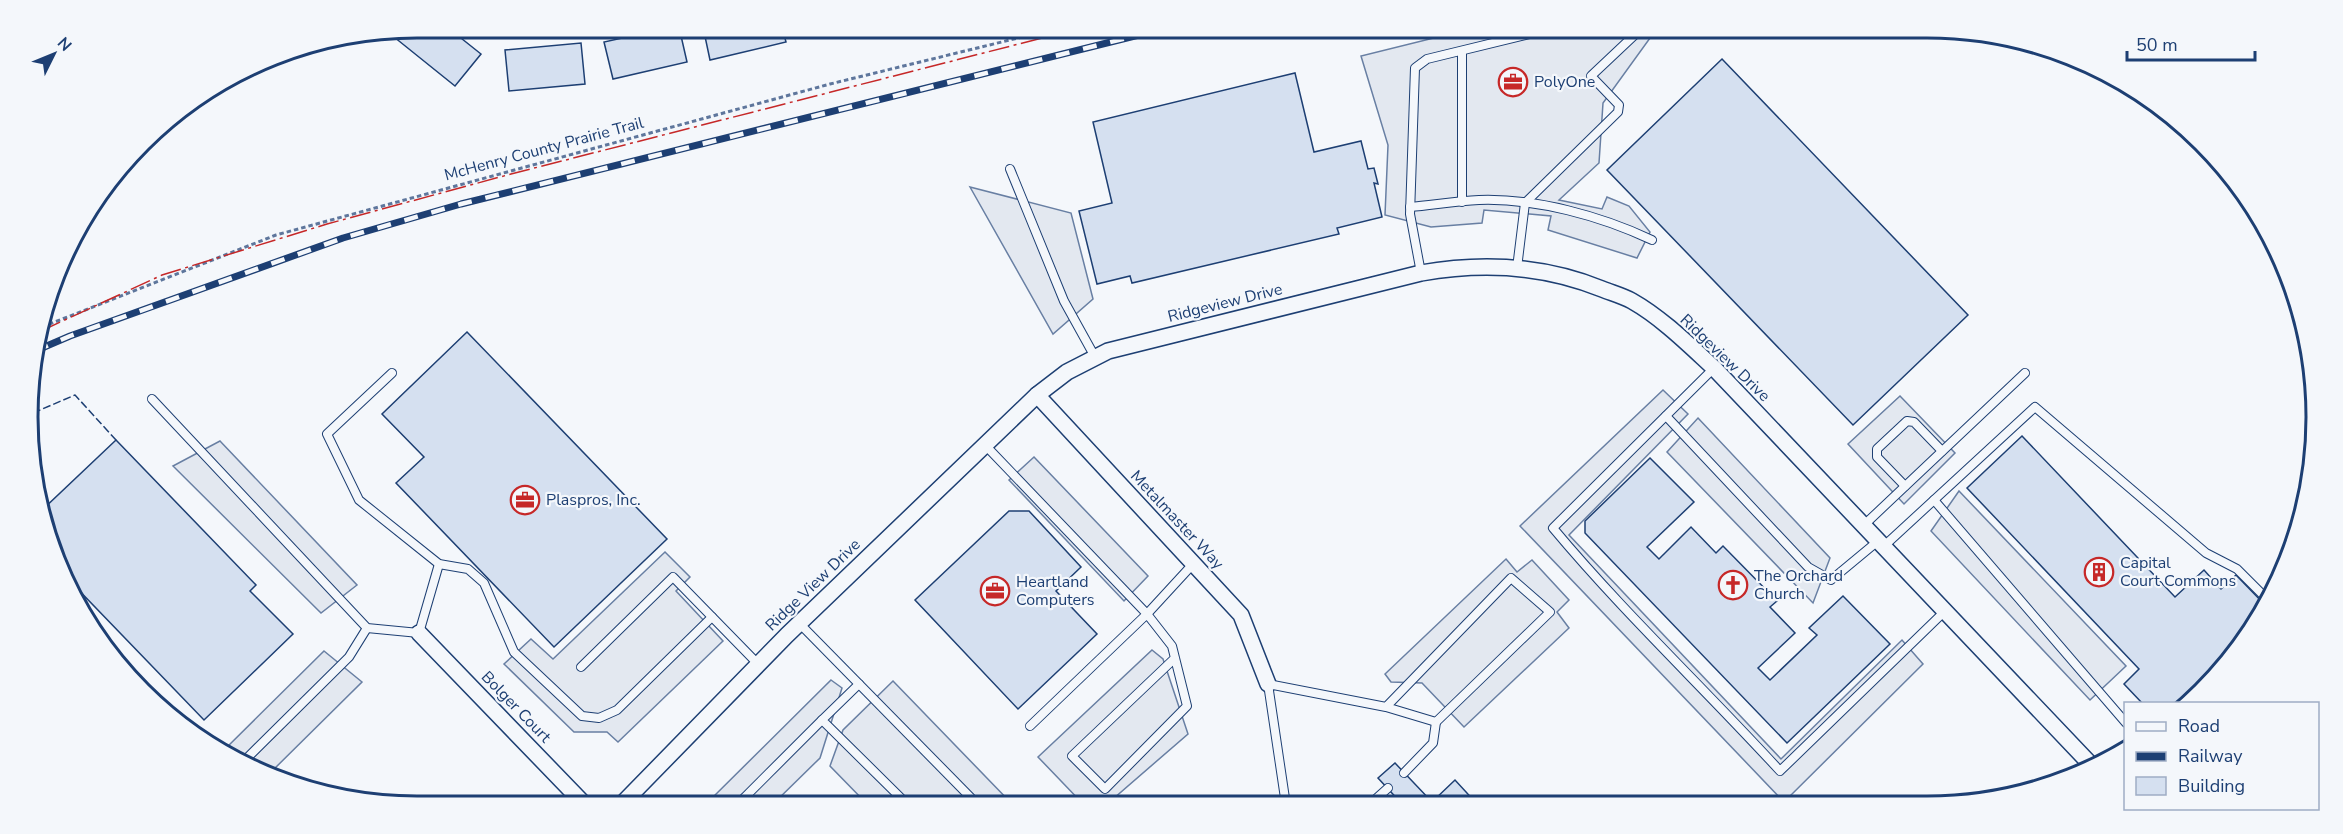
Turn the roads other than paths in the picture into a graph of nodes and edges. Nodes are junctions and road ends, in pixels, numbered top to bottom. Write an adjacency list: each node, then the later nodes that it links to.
1 (1514, 38): 3 (lane)
2 (1631, 38): 6 (lane)
3 (1462, 51): 5 (lane); 7 (lane)
4 (1010, 169): 11 (lane)
5 (1462, 202): 6 (lane); 7 (lane)
6 (1525, 203): 8 (lane); 9 (lane)
7 (1410, 207): 10 (lane)
8 (1652, 240)
9 (1517, 268): 10 (street, Ridgeview Drive); 12 (street, Ridgeview Drive)
10 (1421, 273): 11 (street, Ridgeview Drive)
11 (1095, 357): 15 (street, Ridgeview Drive)
12 (1714, 368): 17 (lane); 22 (street, Ridgeview Drive)
13 (392, 373): 24 (lane)
14 (2025, 373): 19 (lane)
15 (1037, 395): 18 (street, Ridge View Drive); 25 (street, Metalmaster Way)
16 (152, 399): 31 (lane)
17 (1666, 416): 23 (lane); 27 (lane)
18 (986, 446): 28 (lane); 30 (street, Ridge View Drive)
19 (1942, 451): 20 (lane); 20 (lane)
20 (1905, 486): 22 (lane)
21 (1934, 500): 23 (lane); 26 (lane); 40 (lane)
22 (1863, 526): 23 (street, Ridgeview Drive)
23 (1881, 544): 27 (street, Ridgeview Drive)
24 (439, 564): 29 (lane); 32 (lane)
25 (1193, 564): 28 (lane); 37 (street, Metalmaster Way)
26 (2262, 594)
27 (1944, 612): 44 (street, Ridgeview Drive)
28 (1147, 614): 33 (lane); 42 (lane)
29 (712, 617): 34 (lane); 35 (lane)
30 (799, 623): 34 (street, Ridge View Drive); 36 (lane)
31 (367, 628): 32 (lane); 43 (lane)
32 (419, 633): 47 (street, Bolger Court)
33 (1176, 658): 33 (lane)
34 (758, 664): 48 (street, Ridge View Drive)
35 (581, 667)
36 (859, 684): 39 (lane); 51 (lane)
37 (1268, 684): 38 (lane); 52 (lane)
38 (1386, 707): 41 (lane); 41 (lane)
39 (822, 720): 49 (lane); 50 (lane)
40 (2124, 721)
41 (1436, 722): 45 (lane)
42 (1030, 726)
43 (248, 757)
44 (2087, 760)
45 (1404, 773)
46 (1388, 789): 53 (lane)
47 (576, 796)
48 (630, 796)
49 (746, 796)
50 (899, 796)
51 (969, 796)
52 (1285, 796)
53 (1380, 796)

